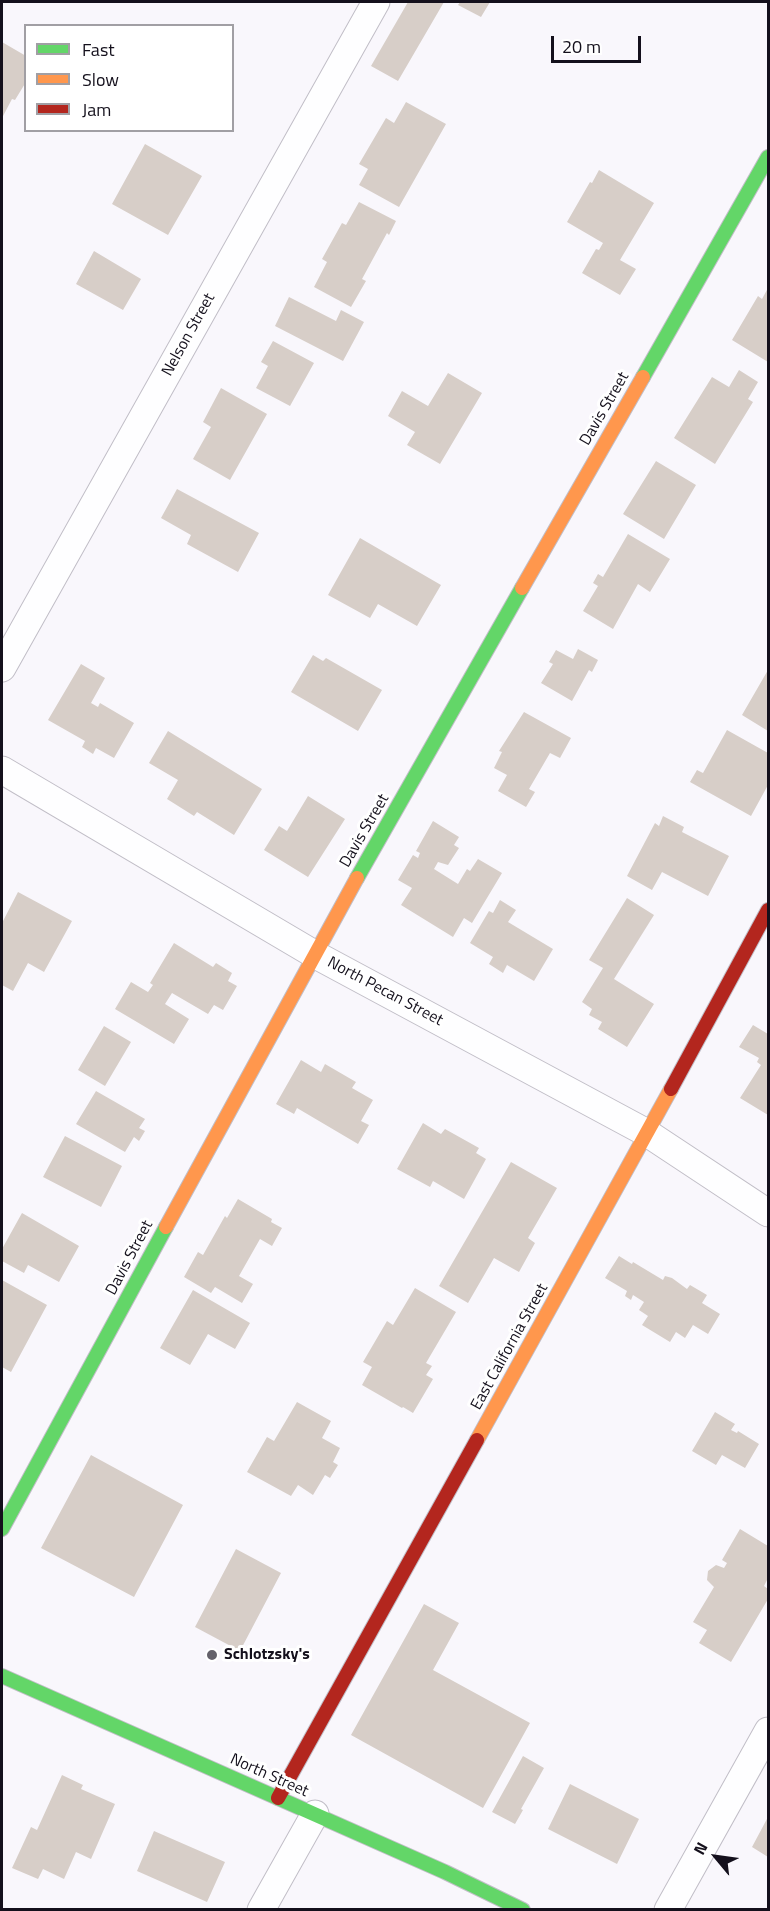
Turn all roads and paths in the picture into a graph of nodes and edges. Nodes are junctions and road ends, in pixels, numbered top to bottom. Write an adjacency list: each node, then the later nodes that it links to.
1 (376, 2): 3 (street, Nelson Street)
2 (768, 157): 6 (street, Davis Street)
3 (2, 668)
4 (2, 770): 6 (street, North Pecan Street)
5 (768, 910): 7 (street, East California Street)
6 (314, 954): 7 (street, North Pecan Street); 9 (street, Davis Street)
7 (647, 1133): 8 (street, North Pecan Street); 12 (street, East California Street)
8 (768, 1213)
9 (2, 1529)
10 (2, 1676): 12 (street, North Street)
11 (768, 1731): 16 (street)
12 (279, 1798): 13 (street, North Street)
13 (315, 1814): 14 (street); 15 (street, North Street)
14 (261, 1910)
15 (523, 1910)
16 (668, 1910)

